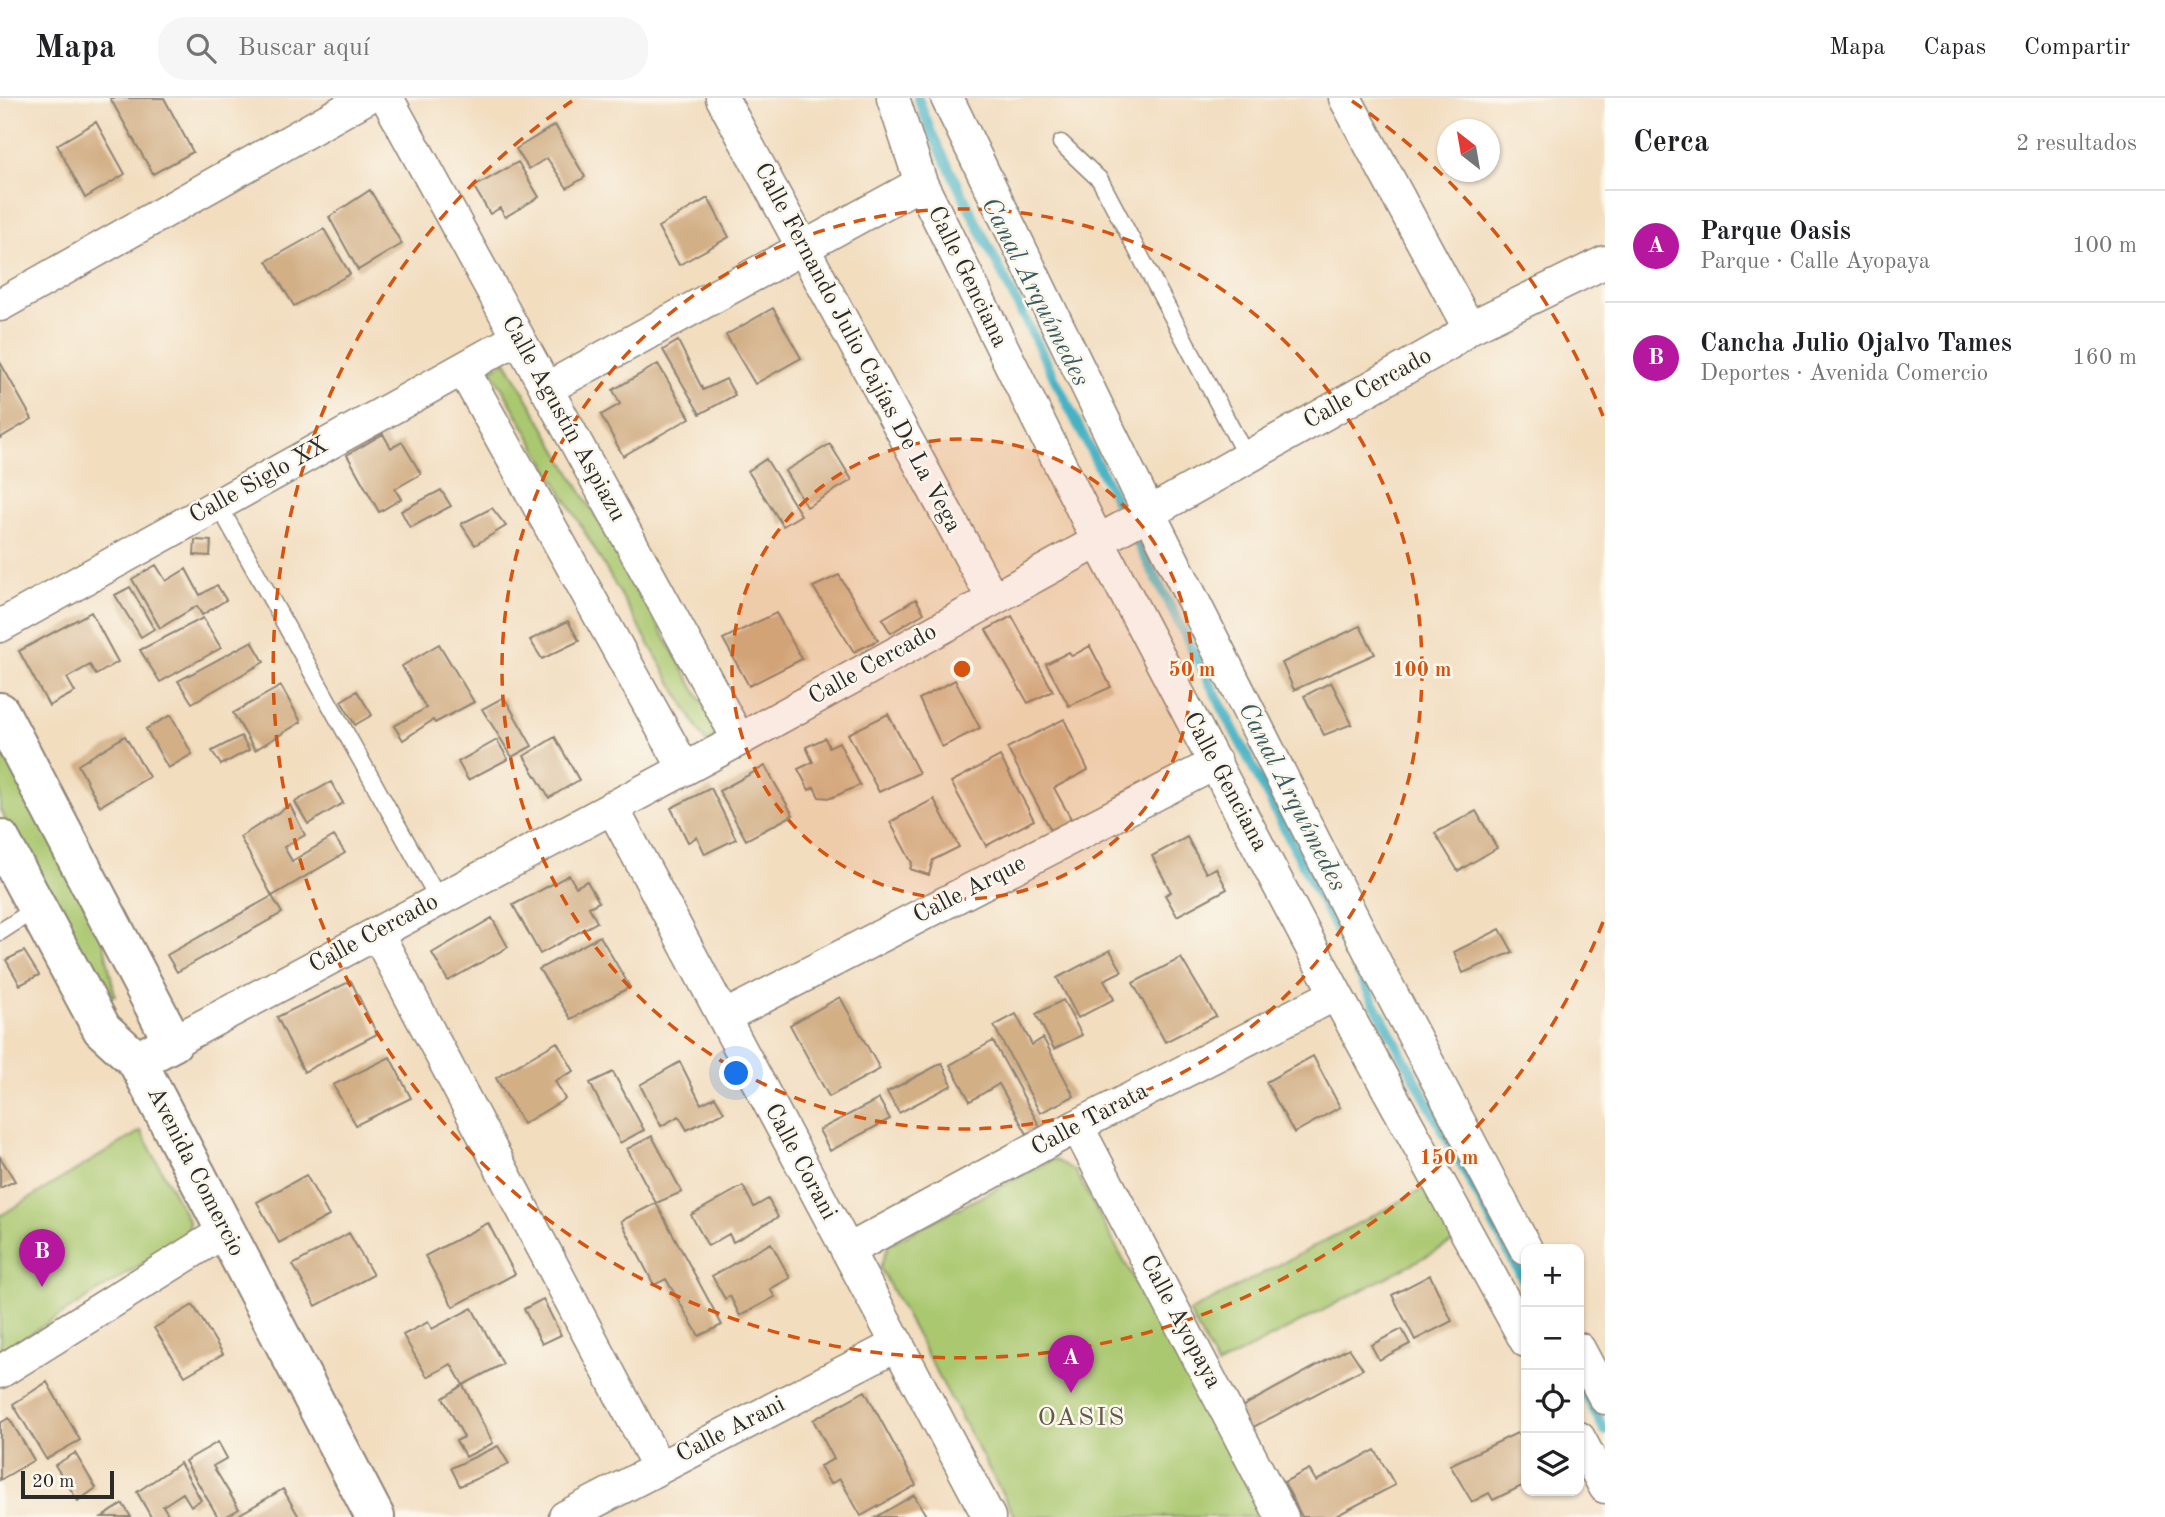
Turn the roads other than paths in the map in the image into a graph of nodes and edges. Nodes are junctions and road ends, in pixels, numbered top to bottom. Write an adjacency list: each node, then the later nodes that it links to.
1 (366, 98): 11 (street)
2 (387, 98): 13 (street, Calle Agustín Aspiazu)
3 (722, 98): 9 (street, Calle Fernando Julio Cajías De La Vega)
4 (893, 98): 8 (street, Calle Genciana)
5 (947, 98): 18 (street, Calle Genciana)
6 (1345, 98): 12 (street)
7 (1061, 143): 16 (lane)
8 (921, 183): 9 (street); 18 (street, Calle Genciana)
9 (803, 247): 15 (street); 19 (street, Calle Fernando Julio Cajías De La Vega)
10 (1605, 262): 12 (street, Calle Cercado)
11 (0, 305)
12 (1469, 328): 16 (street, Calle Cercado)
13 (518, 338): 14 (street, Calle Siglo XX); 15 (street, Calle Agustín Aspiazu)
14 (463, 369): 17 (street, Calle Siglo XX); 24 (street)
15 (546, 390): 22 (street, Calle Agustín Aspiazu)
16 (1247, 458): 18 (street, Calle Cercado)
17 (218, 504): 20 (street, Calle Siglo XX); 27 (lane)
18 (1124, 527): 19 (street, Calle Cercado); 23 (street, Calle Genciana); 37 (street, Calle Genciana)
19 (993, 599): 22 (street, Calle Cercado)
20 (0, 626)
21 (0, 712): 33 (street)
22 (739, 740): 24 (street, Calle Cercado)
23 (1216, 763): 31 (street, Calle Genciana); 32 (street, Calle Arque)
24 (684, 768): 25 (street, Calle Cercado)
25 (612, 807): 27 (street, Calle Cercado); 32 (street, Calle Corani)
26 (0, 839): 28 (street, Avenida Comercio)
27 (439, 900): 30 (street, Calle Cercado)
28 (37, 908): 29 (lane); 34 (street, Avenida Comercio)
29 (0, 932)
30 (377, 933): 33 (street, Calle Cercado); 45 (street)
31 (1336, 994): 35 (street, Calle Tarata); 39 (street, Calle Genciana)
32 (723, 1017): 38 (street, Calle Corani)
33 (173, 1042): 34 (street, Calle Cercado)
34 (137, 1061): 36 (street, Avenida Comercio)
35 (1077, 1126): 38 (street, Calle Tarata); 50 (street, Calle Ayopaya)
36 (225, 1231): 42 (street); 47 (street, Avenida Comercio)
37 (1523, 1244)
38 (847, 1251): 40 (street, Calle Corani)
39 (1521, 1332)
40 (898, 1344): 45 (street, Calle Arani); 49 (street, Calle Corani)
41 (1584, 1358): 43 (street)
42 (0, 1372)
43 (1605, 1398)
44 (1584, 1447): 46 (street)
45 (659, 1468): 48 (street, Calle Arani)
46 (1605, 1486)
47 (375, 1517)
48 (565, 1517)
49 (989, 1517)
50 (1282, 1517)

